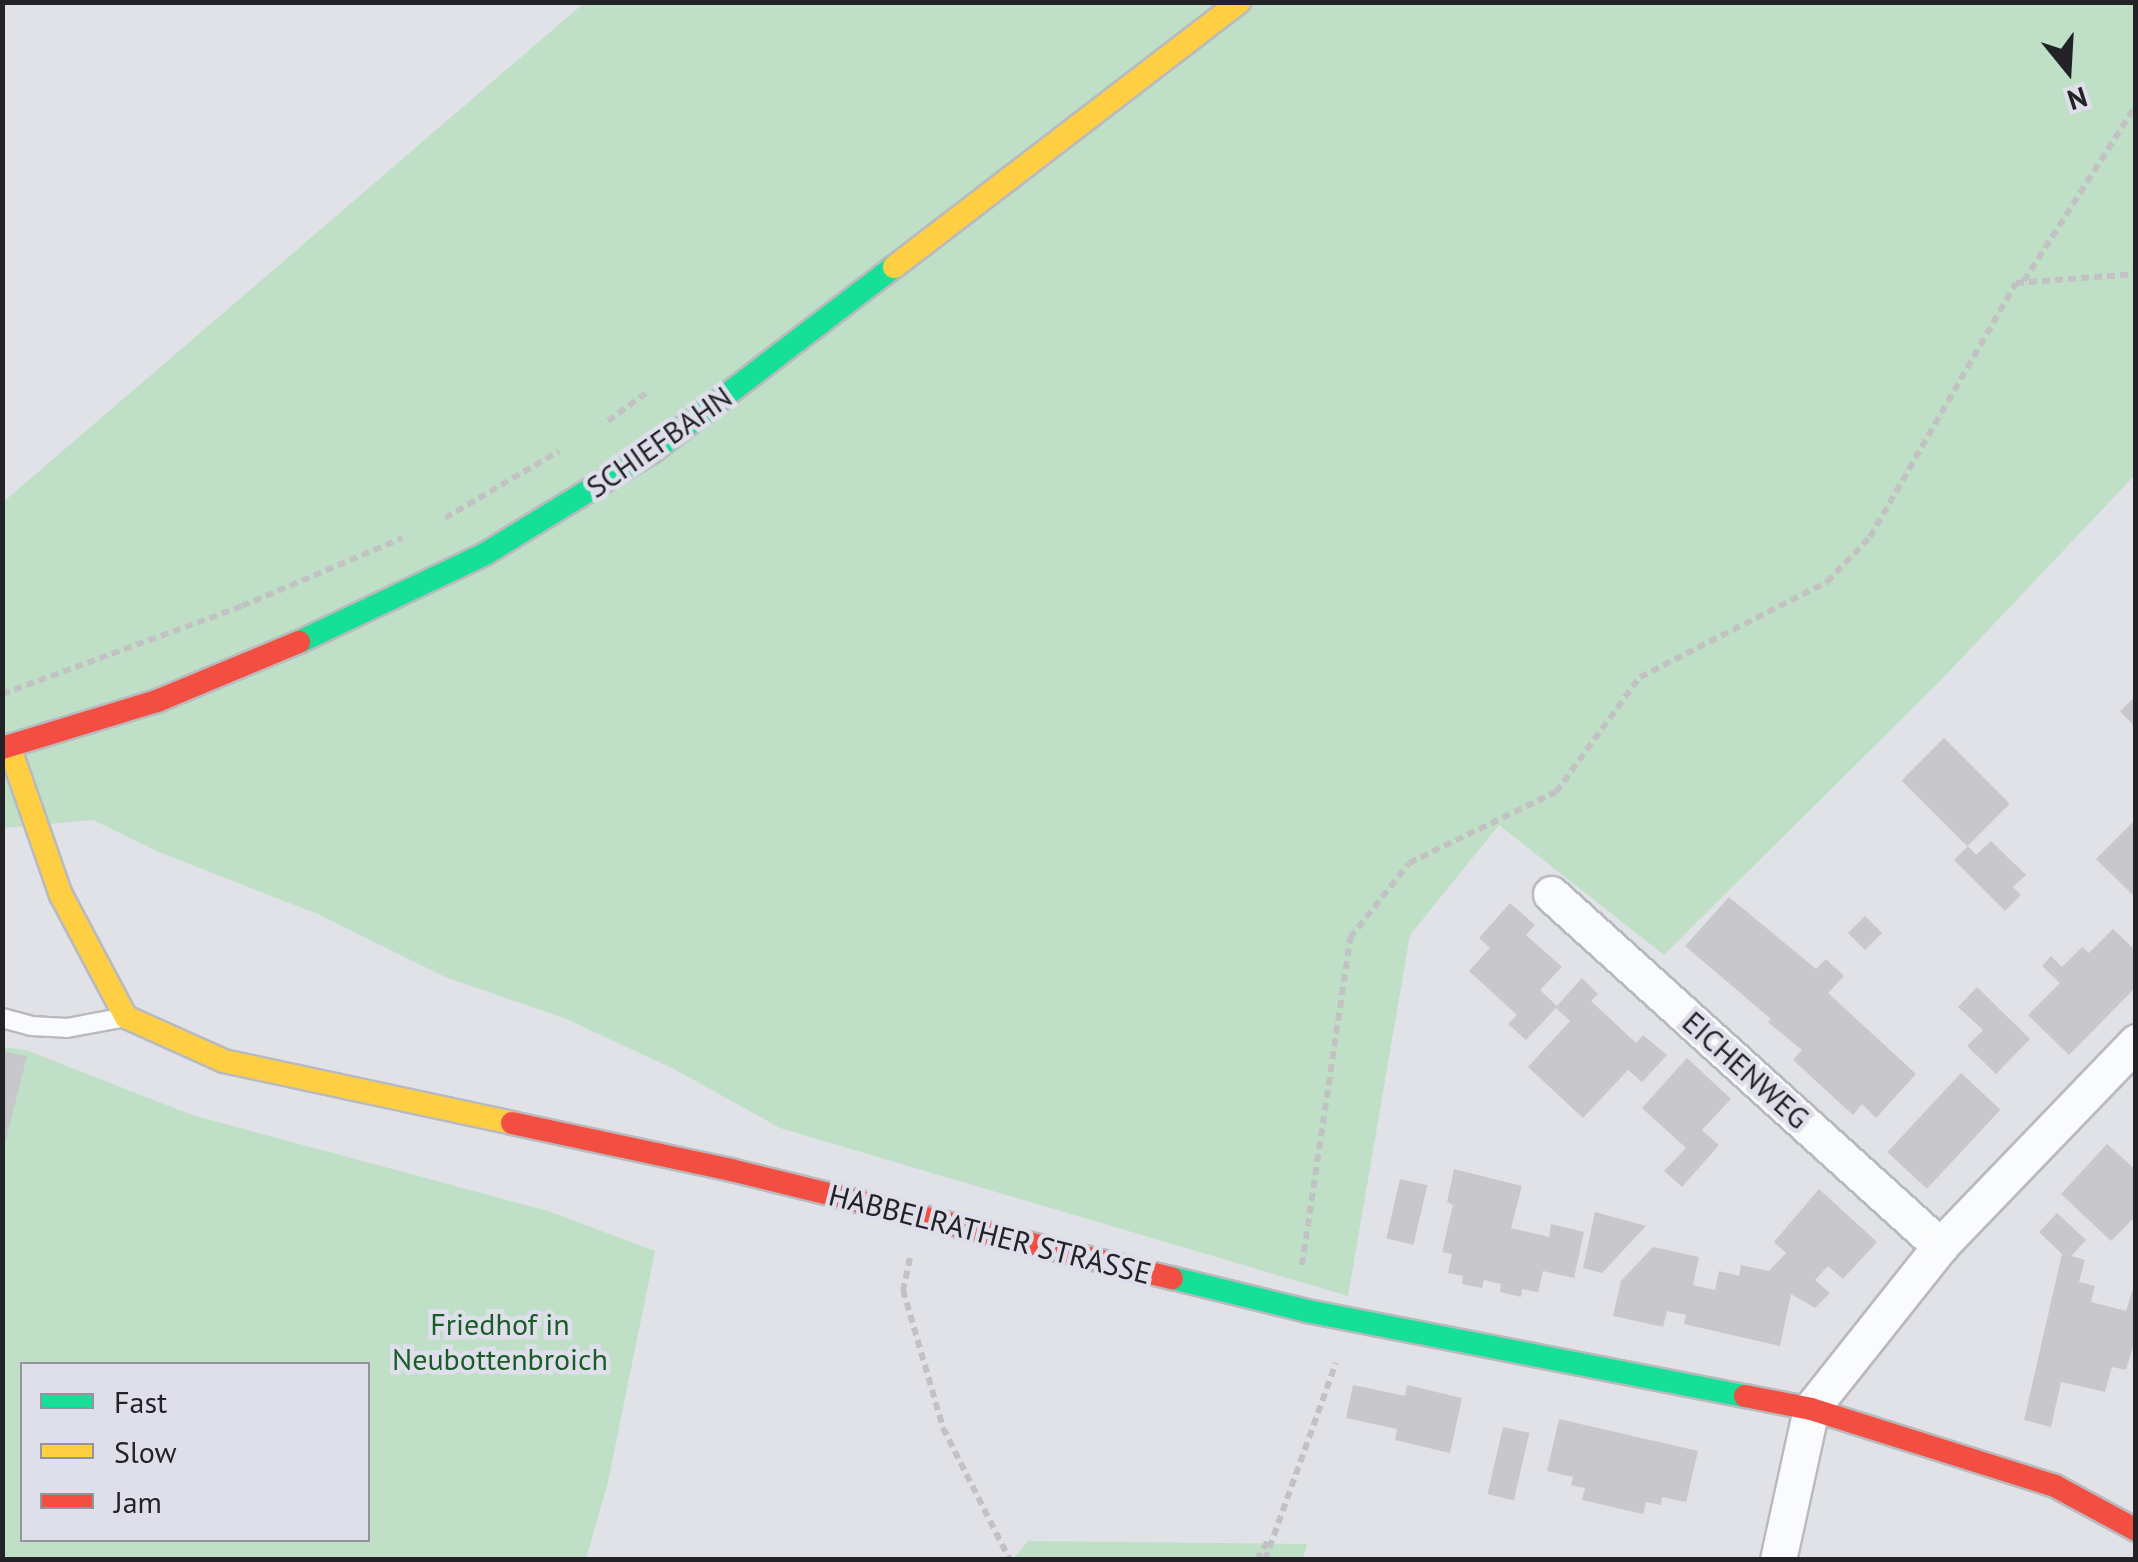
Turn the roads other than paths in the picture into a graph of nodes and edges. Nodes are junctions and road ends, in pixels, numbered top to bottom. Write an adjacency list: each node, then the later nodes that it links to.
1 (1239, 2): 2 (street, SCHIEFBAHN)
2 (6, 747): 4 (street)
3 (1552, 894): 7 (street, EICHENWEG)
4 (126, 1017): 5 (lane); 8 (street, HABBELRATHER STRASSE)
5 (2, 1018)
6 (2136, 1042): 7 (street)
7 (1940, 1246): 8 (street)
8 (1811, 1409): 9 (street, HABBELRATHER STRASSE); 10 (street)
9 (2136, 1530)
10 (1778, 1560)

